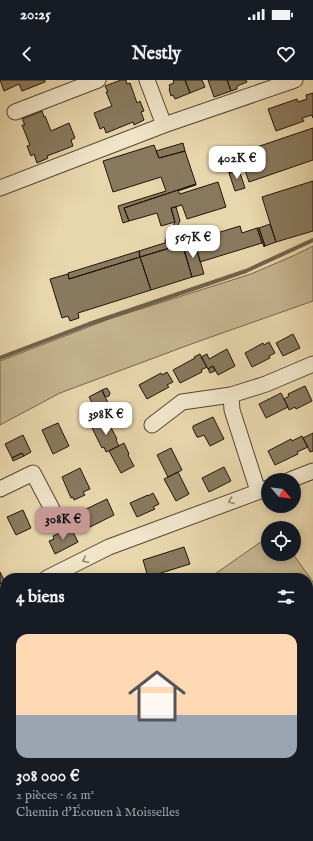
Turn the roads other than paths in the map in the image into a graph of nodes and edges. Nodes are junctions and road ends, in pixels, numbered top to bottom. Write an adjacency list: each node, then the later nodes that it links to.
1 (98, 80): 5 (street)
2 (147, 80): 6 (street)
3 (295, 80): 4 (street)
4 (276, 83): 6 (street)
5 (15, 112)
6 (164, 125): 7 (street)
7 (6, 185)
8 (313, 364): 9 (street)
9 (231, 395): 10 (street); 13 (street)
10 (152, 425)
11 (313, 471): 12 (street)
12 (301, 476)
13 (261, 485)
14 (0, 489): 16 (street)
15 (261, 491): 17 (street, one-way to 17)
16 (52, 509)
17 (57, 573)

